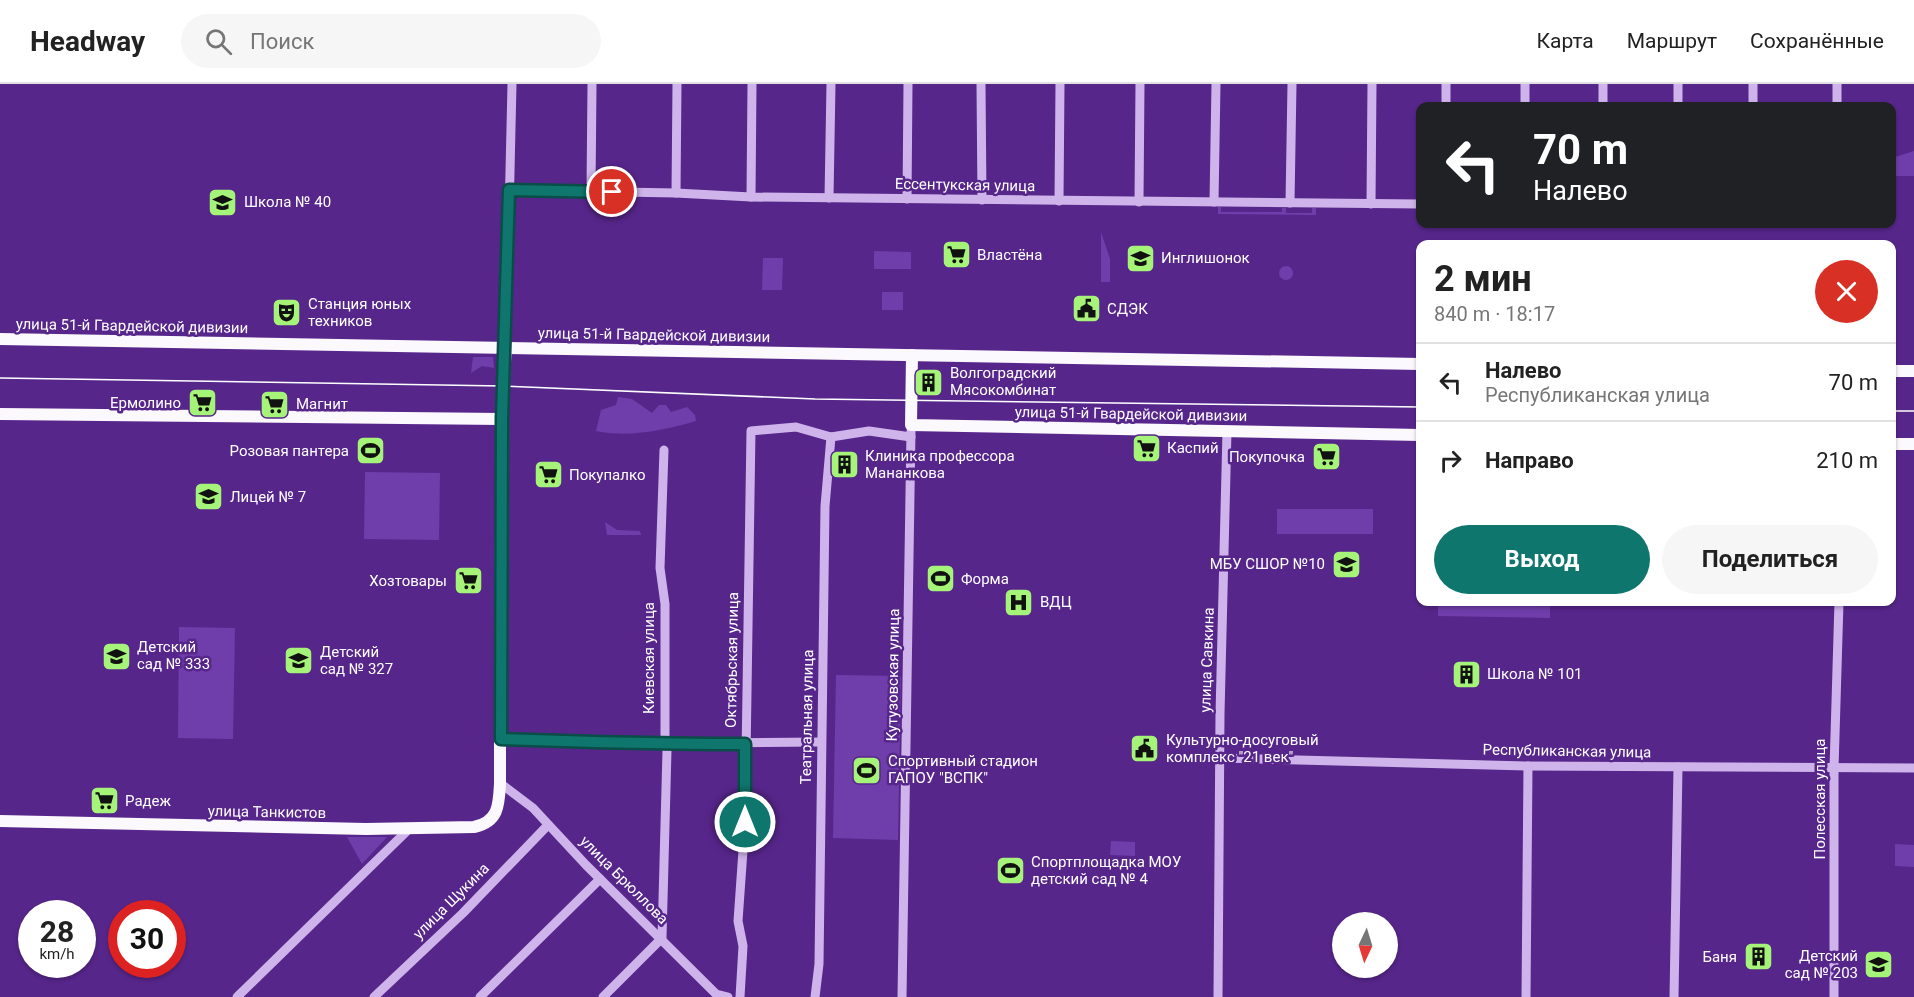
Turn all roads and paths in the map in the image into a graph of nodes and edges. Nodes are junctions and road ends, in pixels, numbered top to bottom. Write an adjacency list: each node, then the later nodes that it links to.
1 (512, 84): 25 (street)
2 (592, 84): 26 (street)
3 (677, 84): 27 (street)
4 (752, 84): 28 (street)
5 (831, 84): 29 (street)
6 (908, 84): 30 (street)
7 (981, 84): 31 (street)
8 (1060, 84): 32 (street)
9 (1140, 84): 33 (street)
10 (1216, 84): 34 (street)
11 (1292, 84): 35 (street)
12 (1372, 84): 36 (street)
13 (1446, 84): 19 (street)
14 (1525, 84): 20 (street)
15 (1604, 84): 21 (street)
16 (1678, 84): 22 (street)
17 (1753, 84): 23 (street)
18 (1837, 84): 24 (street)
19 (1446, 102)
20 (1525, 102)
21 (1603, 102)
22 (1678, 102)
23 (1753, 102)
24 (1837, 102)
25 (509, 190): 26 (street, Ессентукская улица); 39 (street)
26 (591, 191): 27 (street, Ессентукская улица)
27 (676, 193): 28 (street, Ессентукская улица)
28 (751, 198): 29 (street, Ессентукская улица)
29 (829, 198): 30 (street, Ессентукская улица)
30 (907, 199): 31 (street, Ессентукская улица)
31 (982, 200): 32 (street, Ессентукская улица)
32 (1059, 201): 33 (street, Ессентукская улица)
33 (1139, 202): 34 (street, Ессентукская улица)
34 (1214, 202): 35 (street, Ессентукская улица)
35 (1290, 203): 36 (street, Ессентукская улица)
36 (1371, 204): 37 (street, Ессентукская улица)
37 (1416, 204)
38 (0, 339): 39 (main road, улица 51-й Гвардейской дивизии)
39 (506, 347): 40 (main road, улица 51-й Гвардейской дивизии); 43 (main road, улица Танкистов)
40 (912, 356): 41 (main road, улица 51-й Гвардейской дивизии); 44 (main road)
41 (1416, 364)
42 (0, 414): 43 (main road)
43 (502, 419): 52 (main road, улица Танкистов)
44 (911, 431): 45 (main road, улица 51-й Гвардейской дивизии); 47 (street); 75 (street, Кутузовская улица)
45 (1227, 431): 46 (main road, улица 51-й Гвардейской дивизии); 56 (street, улица Савкина)
46 (1416, 435)
47 (831, 437): 53 (street, Театральная улица); 55 (street, Октябрьская улица)
48 (1896, 444): 49 (main road)
49 (1914, 444)
50 (664, 450): 54 (street, Киевская улица)
51 (1839, 606): 60 (street, Полесская улица)
52 (501, 739): 54 (street); 61 (main road, улица Танкистов)
53 (821, 742): 55 (street); 74 (street, Театральная улица)
54 (665, 744): 55 (street); 66 (street, Киевская улица)
55 (745, 744): 73 (street, Октябрьская улица)
56 (1220, 758): 57 (street, Республиканская улица); 76 (street, улица Савкина)
57 (1528, 766): 58 (street, Республиканская улица); 77 (street)
58 (1678, 767): 60 (street, Республиканская улица); 78 (street)
59 (1914, 768): 60 (street, Республиканская улица)
60 (1834, 769): 79 (street, Полесская улица)
61 (500, 783): 63 (street, улица Брюллова); 64 (main road, улица Танкистов)
62 (0, 821): 64 (main road, улица Танкистов)
63 (548, 825): 65 (street, улица Брюллова); 69 (street, улица Щукина)
64 (410, 828): 68 (street)
65 (600, 879): 66 (street, улица Брюллова); 70 (street)
66 (662, 938): 67 (street, улица Брюллова); 71 (street)
67 (715, 996): 72 (street, улица Брюллова)
68 (237, 997)
69 (374, 997)
70 (480, 997)
71 (603, 997)
72 (728, 997)
73 (740, 997)
74 (815, 997)
75 (902, 997)
76 (1218, 997)
77 (1526, 997)
78 (1674, 997)
79 (1834, 997)

